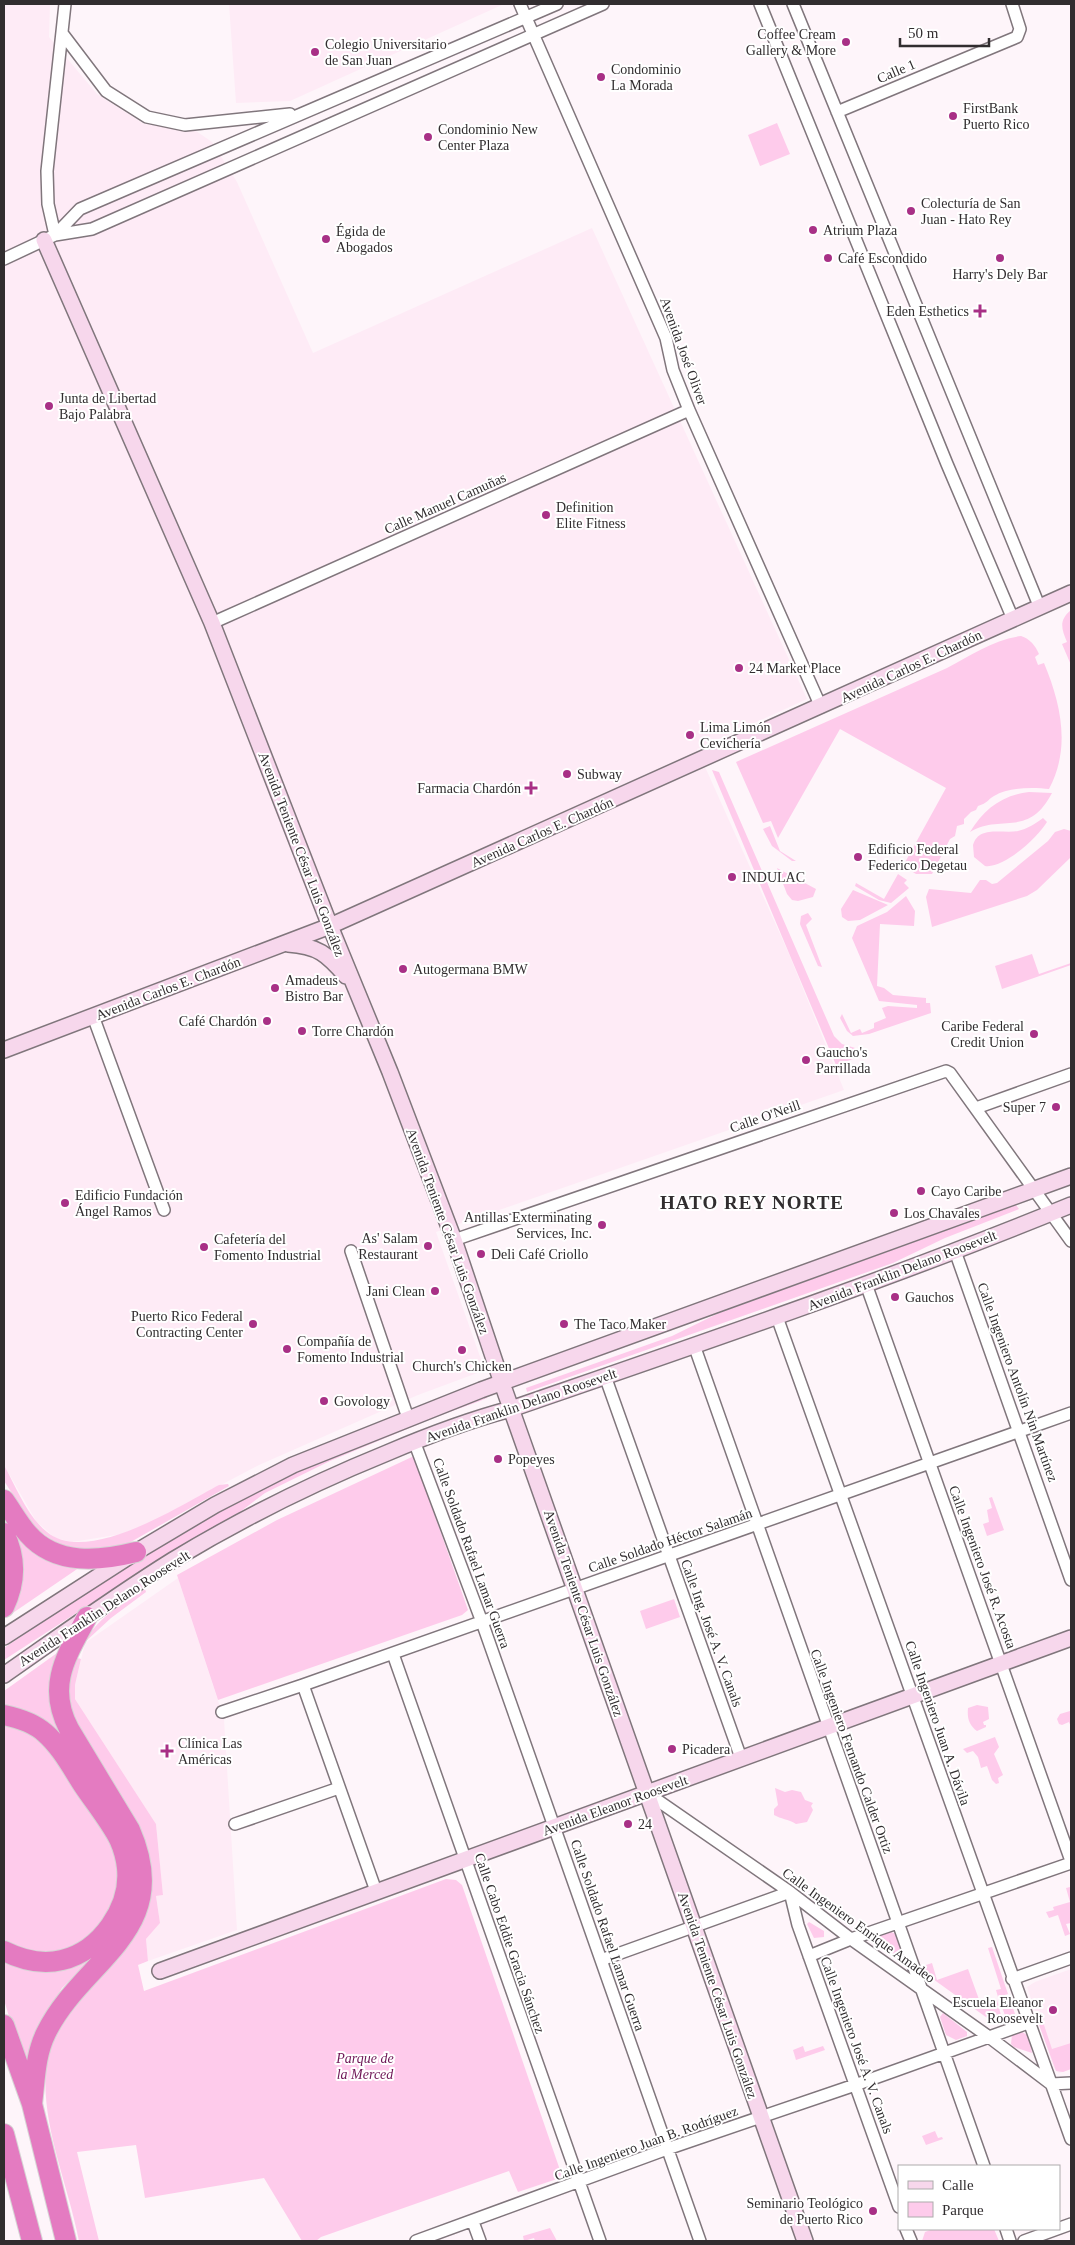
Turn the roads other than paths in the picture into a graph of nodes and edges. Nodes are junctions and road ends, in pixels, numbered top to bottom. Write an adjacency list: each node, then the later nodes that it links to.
1 (65, 4): 9 (street, Avenida Teniente César Luis González)
2 (520, 4): 8 (street, Avenida José Oliver)
3 (557, 4): 8 (street)
4 (603, 4): 10 (street)
5 (760, 4): 18 (street)
6 (793, 4): 11 (street)
7 (1012, 4): 11 (street, Calle 1)
8 (526, 17): 10 (street, Avenida José Oliver); 12 (street)
9 (62, 33): 12 (street); 13 (street, Avenida Teniente César Luis González)
10 (533, 33): 13 (street); 15 (street, Avenida José Oliver)
11 (837, 112): 17 (street)
12 (303, 113): 13 (street)
13 (50, 237): 14 (street); 19 (street, Avenida Teniente César Luis González)
14 (4, 259)
15 (689, 410): 19 (street, Calle Manuel Camuñas); 20 (street, Avenida José Oliver)
16 (1071, 593): 17 (street, Avenida Carlos E. Chardón)
17 (1040, 608): 18 (street, Avenida Carlos E. Chardón)
18 (1013, 620): 20 (street, Avenida Carlos E. Chardón)
19 (212, 623): 21 (street, Avenida Teniente César Luis González)
20 (821, 707): 21 (street, Avenida Carlos E. Chardón)
21 (330, 926): 22 (street, Avenida Carlos E. Chardón); 23 (street, Avenida Teniente César Luis González)
22 (284, 943): 23 (street); 24 (street, Avenida Carlos E. Chardón)
23 (357, 991): 33 (street, Avenida Teniente César Luis González)
24 (94, 1016): 25 (street, Avenida Carlos E. Chardón); 31 (street)
25 (4, 1050)
26 (1071, 1074): 27 (street)
27 (976, 1108): 29 (street, Calle O'Neill); 33 (street, Calle O'Neill)
28 (1071, 1176): 29 (street, Avenida Franklin Delano Roosevelt)
29 (1035, 1190): 32 (street, Calle O'Neill); 41 (street, Avenida Franklin Delano Roosevelt)
30 (1071, 1205): 32 (street, Avenida Franklin Delano Roosevelt)
31 (164, 1210)
32 (1052, 1212): 34 (street, Calle O'Neill); 36 (street, Avenida Franklin Delano Roosevelt)
33 (454, 1240): 41 (street, Avenida Teniente César Luis González)
34 (1071, 1241)
35 (351, 1251): 44 (street)
36 (955, 1251): 37 (street, Avenida Franklin Delano Roosevelt); 45 (street, Calle Ingeniero Antolín Nin Martínez)
37 (866, 1284): 38 (street, Avenida Franklin Delano Roosevelt); 47 (street, Calle Ingeniero José R. Acosta)
38 (777, 1317): 39 (street, Avenida Franklin Delano Roosevelt); 48 (street, Calle Ingeniero Juan A. Dávila)
39 (694, 1345): 40 (street, Avenida Franklin Delano Roosevelt); 50 (street, Calle Ingeniero Fernando Calder Ortiz)
40 (606, 1376): 42 (street, Avenida Franklin Delano Roosevelt); 53 (street, Calle Ing. José A. V. Canals)
41 (502, 1383): 42 (street, Avenida Teniente César Luis González); 44 (street, Avenida Franklin Delano Roosevelt)
42 (512, 1409): 46 (street, Avenida Franklin Delano Roosevelt); 55 (street, Avenida Teniente César Luis González)
43 (1071, 1413): 45 (street, Calle Soldado Héctor Salamán)
44 (408, 1418): 52 (street, Avenida Franklin Delano Roosevelt)
45 (1020, 1432): 47 (street, Calle Soldado Héctor Salamán); 54 (street, Calle Ingeniero Antolín Nin Martínez)
46 (414, 1441): 57 (street, Avenida Franklin Delano Roosevelt); 58 (street, Calle Soldado Rafael Lamar Guerra)
47 (930, 1464): 48 (street, Calle Soldado Héctor Salamán); 62 (street, Calle Ingeniero José R. Acosta)
48 (842, 1496): 50 (street, Calle Soldado Héctor Salamán); 65 (street, Calle Ingeniero Juan A. Dávila)
49 (4, 1500): 52 (highway)
50 (757, 1526): 53 (street, Calle Soldado Héctor Salamán); 68 (street, Calle Ingeniero Fernando Calder Ortiz)
51 (4, 1533): 56 (highway)
52 (136, 1552): 59 (street, Avenida Franklin Delano Roosevelt)
53 (668, 1556): 55 (street, Calle Soldado Héctor Salamán); 69 (street, Calle Ing. José A. V. Canals)
54 (1071, 1580)
55 (575, 1589): 58 (street, Calle Soldado Héctor Salamán); 71 (street, Avenida Teniente César Luis González)
56 (4, 1607)
57 (87, 1617): 63 (street, Avenida Franklin Delano Roosevelt); 96 (highway)
58 (482, 1622): 61 (street, Calle Soldado Héctor Salamán); 73 (street, Calle Soldado Rafael Lamar Guerra)
59 (4, 1637)
60 (1071, 1638): 62 (street, Avenida Eleanor Roosevelt)
61 (393, 1654): 64 (street, Calle Soldado Héctor Salamán); 74 (street, Calle Cabo Eddie Gracia Sánchez)
62 (1001, 1663): 65 (street, Avenida Eleanor Roosevelt); 75 (street, Calle Ingeniero José R. Acosta)
63 (4, 1675)
64 (303, 1686): 66 (street, Calle Soldado Héctor Salamán); 70 (street)
65 (912, 1696): 68 (street, Avenida Eleanor Roosevelt); 78 (street, Calle Ingeniero Juan A. Dávila)
66 (222, 1712)
67 (4, 1715): 82 (highway)
68 (827, 1727): 69 (street, Avenida Eleanor Roosevelt); 79 (street, Calle Ingeniero Fernando Calder Ortiz)
69 (741, 1758): 71 (street, Avenida Eleanor Roosevelt)
70 (339, 1788): 72 (street); 76 (street)
71 (647, 1793): 73 (street, Avenida Eleanor Roosevelt); 77 (street, Calle Ingeniero Enrique Amadeo); 80 (street, Avenida Teniente César Luis González)
72 (235, 1824)
73 (554, 1827): 74 (street, Avenida Eleanor Roosevelt); 85 (street, Calle Soldado Rafael Lamar Guerra)
74 (466, 1860): 76 (street, Avenida Eleanor Roosevelt); 102 (street, Calle Cabo Eddie Gracia Sánchez)
75 (1071, 1862): 78 (street)
76 (376, 1891): 86 (street, Avenida Eleanor Roosevelt)
77 (790, 1892): 80 (street); 81 (street, Calle Ingeniero Enrique Amadeo); 83 (street, Calle Ingeniero José A. V. Canals)
78 (982, 1894): 79 (street); 87 (street, Calle Ingeniero Juan A. Dávila)
79 (898, 1924): 81 (street); 88 (street, Calle Ingeniero Fernando Calder Ortiz)
80 (694, 1927): 85 (street); 97 (street, Avenida Teniente César Luis González)
81 (851, 1939): 83 (street); 88 (street, Calle Ingeniero Enrique Amadeo)
82 (4, 1951)
83 (810, 1956): 95 (street, Calle Ingeniero José A. V. Canals)
84 (1071, 1958): 87 (street)
85 (601, 1960): 100 (street, Calle Soldado Rafael Lamar Guerra)
86 (160, 1971)
87 (1012, 1979): 89 (street, Calle Ingeniero Juan A. Dávila)
88 (921, 1989): 91 (street, Calle Ingeniero Enrique Amadeo); 92 (street, Calle Ingeniero Fernando Calder Ortiz)
89 (1028, 2023): 91 (street, Calle Ingeniero Juan B. Rodríguez); 94 (street, Calle Ingeniero Juan A. Dávila)
90 (4, 2025): 96 (highway)
91 (989, 2037): 92 (street, Calle Ingeniero Juan B. Rodríguez); 94 (street, Calle Ingeniero Enrique Amadeo)
92 (944, 2053): 95 (street, Calle Ingeniero Juan B. Rodríguez); 101 (street, Calle Ingeniero Fernando Calder Ortiz)
93 (1071, 2083): 94 (street)
94 (1052, 2084): 99 (street, Calle Ingeniero Juan A. Dávila)
95 (856, 2085): 97 (street, Calle Ingeniero Juan B. Rodríguez); 103 (street, Calle Ingeniero José A. V. Canals)
96 (32, 2104): 107 (highway)
97 (761, 2118): 100 (street, Calle Ingeniero Juan B. Rodríguez); 112 (street, Avenida Teniente César Luis González)
98 (4, 2134): 106 (highway)
99 (1071, 2139)
100 (668, 2149): 102 (street, Calle Ingeniero Juan B. Rodríguez); 111 (street, Calle Soldado Rafael Lamar Guerra)
101 (984, 2165)
102 (579, 2182): 104 (street, Calle Ingeniero Juan B. Rodríguez); 110 (street, Calle Cabo Eddie Gracia Sánchez)
103 (898, 2204)
104 (473, 2222): 108 (street, Calle Ingeniero Juan B. Rodríguez); 109 (street)
105 (1054, 2230): 113 (street)
106 (32, 2241)
107 (66, 2241)
108 (416, 2241)
109 (480, 2241)
110 (600, 2241)
111 (700, 2241)
112 (805, 2241)
113 (1024, 2241)

